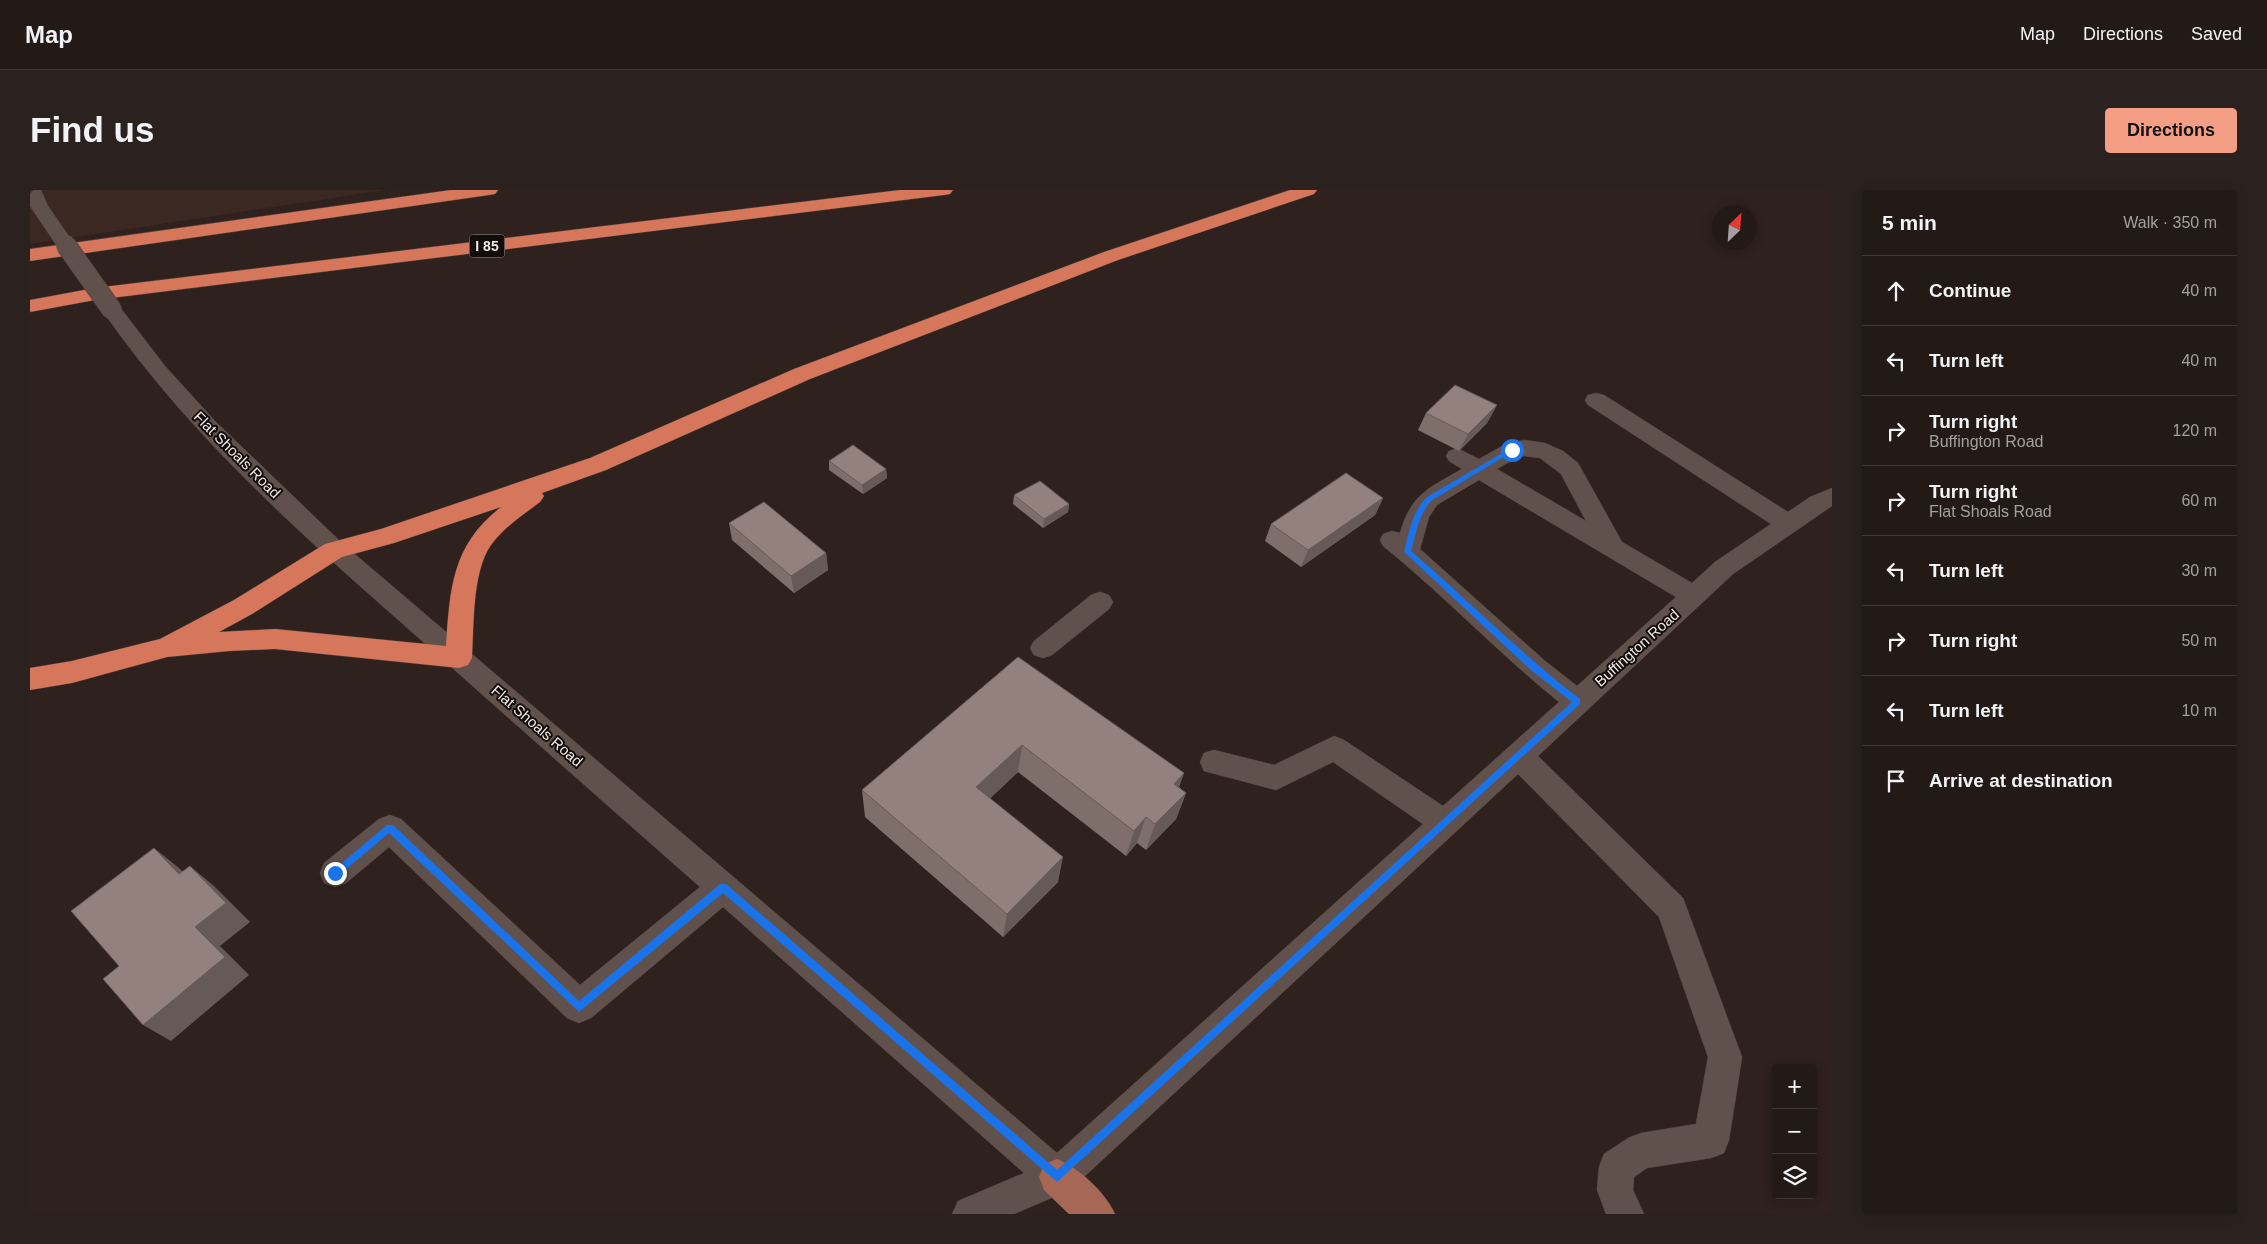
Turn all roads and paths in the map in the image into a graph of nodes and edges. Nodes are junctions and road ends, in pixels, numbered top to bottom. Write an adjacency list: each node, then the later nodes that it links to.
1 (489, 190): 5 (highway)
2 (944, 190): 6 (highway, I 85)
3 (1308, 190): 10 (highway)
4 (35, 198): 14 (street, Flat Shoals Road, bridge)
5 (30, 255)
6 (30, 306)
7 (1596, 400): 12 (street)
8 (1457, 456): 9 (street)
9 (1479, 469): 13 (street); 13 (street); 21 (street)
10 (555, 479): 14 (highway); 19 (highway)
11 (1832, 496): 12 (street, Buffington Road)
12 (1789, 524): 15 (street, Buffington Road)
13 (1613, 548): 15 (street)
14 (334, 550): 17 (highway); 19 (street, Flat Shoals Road)
15 (1694, 596): 21 (street, Buffington Road)
16 (1100, 602): 18 (street)
17 (167, 648): 19 (highway); 20 (highway)
18 (1043, 648)
19 (459, 658): 26 (street, Flat Shoals Road)
20 (30, 679)
21 (1578, 702): 22 (street, Buffington Road)
22 (1519, 756): 24 (street, Buffington Road); 30 (street)
23 (1214, 762): 24 (street)
24 (1445, 823): 27 (street, Buffington Road)
25 (335, 873): 26 (street)
26 (723, 887): 27 (street, Flat Shoals Road)
27 (1057, 1177): 28 (street, Buffington Road); 29 (main road, Flat Shoals Road)
28 (971, 1214)
29 (1096, 1214)
30 (1625, 1214)

